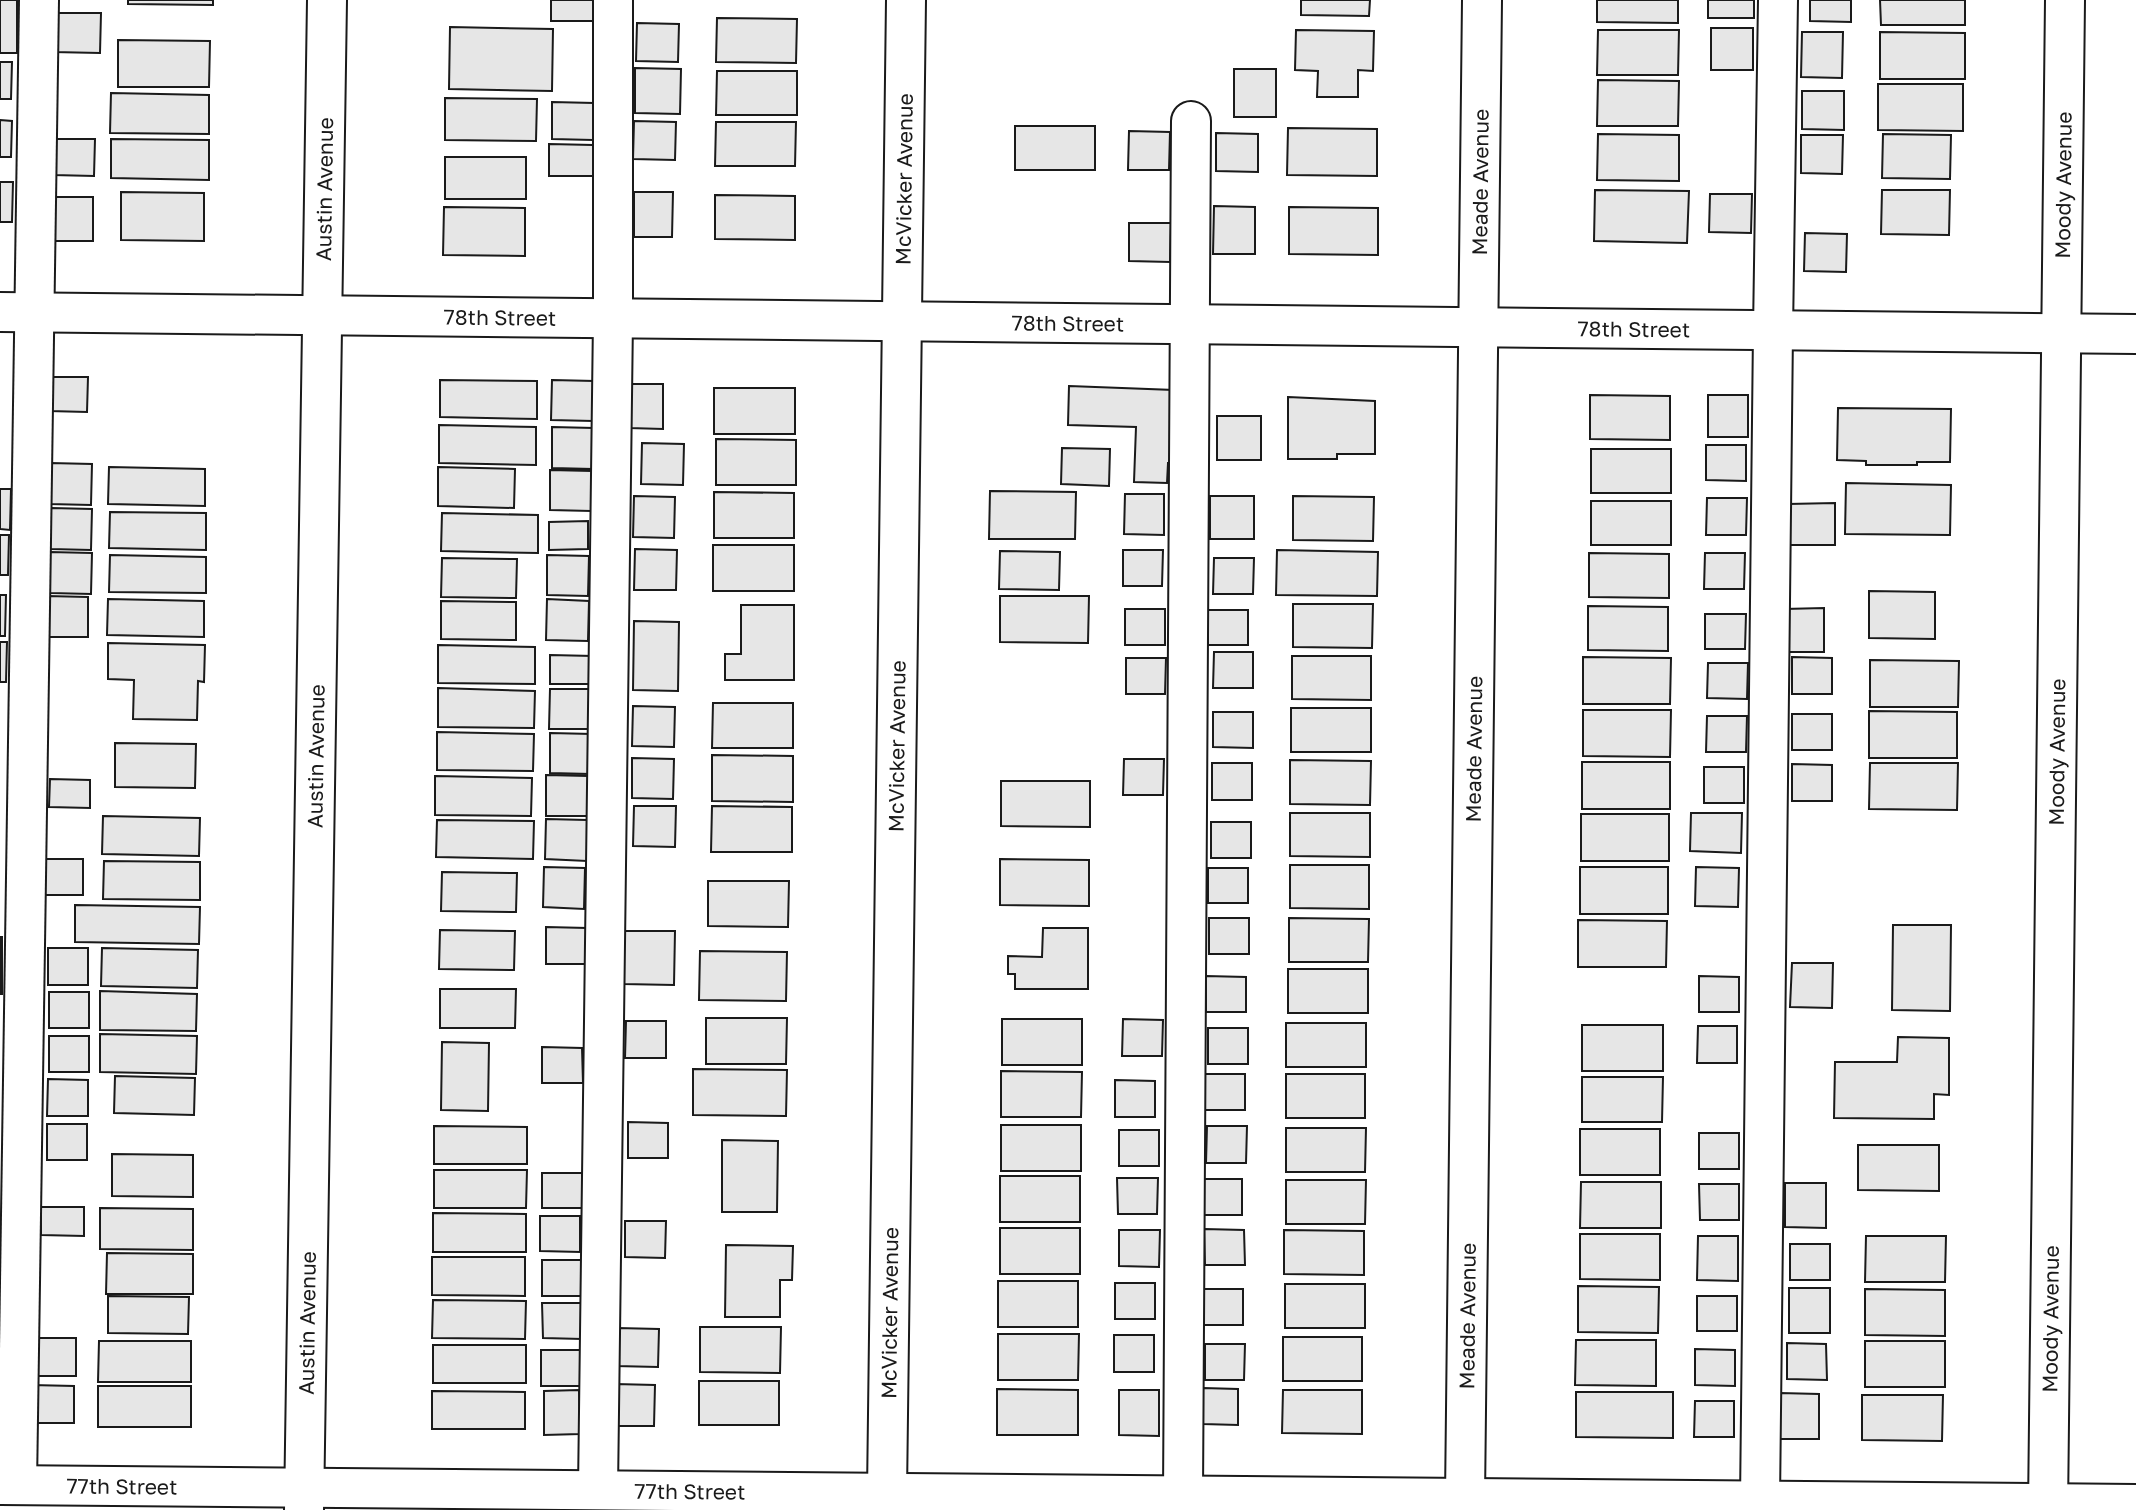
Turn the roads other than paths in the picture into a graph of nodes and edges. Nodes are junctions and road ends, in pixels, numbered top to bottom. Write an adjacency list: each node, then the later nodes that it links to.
1 (39, 0): 9 (street)
2 (327, 0): 10 (street, Austin Avenue)
3 (613, 0): 11 (street)
4 (906, 0): 12 (street, McVicker Avenue)
5 (1482, 0): 14 (street, Meade Avenue)
6 (1778, 0): 15 (street)
7 (2065, 0): 16 (street, Moody Avenue)
8 (1191, 121): 13 (street)
9 (17, 312): 10 (street, 78th Street); 18 (street)
10 (323, 316): 11 (street, 78th Street); 23 (street, Austin Avenue)
11 (613, 319): 12 (street, 78th Street); 19 (street)
12 (902, 323): 13 (street, 78th Street); 24 (street, McVicker Avenue)
13 (1190, 326): 14 (street, 78th Street); 20 (street)
14 (1478, 328): 15 (street, 78th Street); 22 (street, Meade Avenue)
15 (1773, 331): 16 (street, 78th Street); 25 (street)
16 (2062, 334): 17 (street, 78th Street); 28 (street, Moody Avenue)
17 (2136, 334)
18 (9, 1485): 21 (street, 77th Street)
19 (598, 1490): 23 (street, 77th Street); 24 (street, 77th Street)
20 (1183, 1496): 22 (street, 77th Street); 24 (street, 77th Street)
21 (63, 1498): 23 (street, 77th Street)
22 (1465, 1498): 27 (street, 77th Street)
23 (304, 1499)
24 (900, 1499)
25 (1779, 1504): 27 (street, 77th Street); 28 (street, 77th Street)
26 (2136, 1504): 28 (street, 77th Street)
27 (1671, 1505)
28 (2048, 1507)

